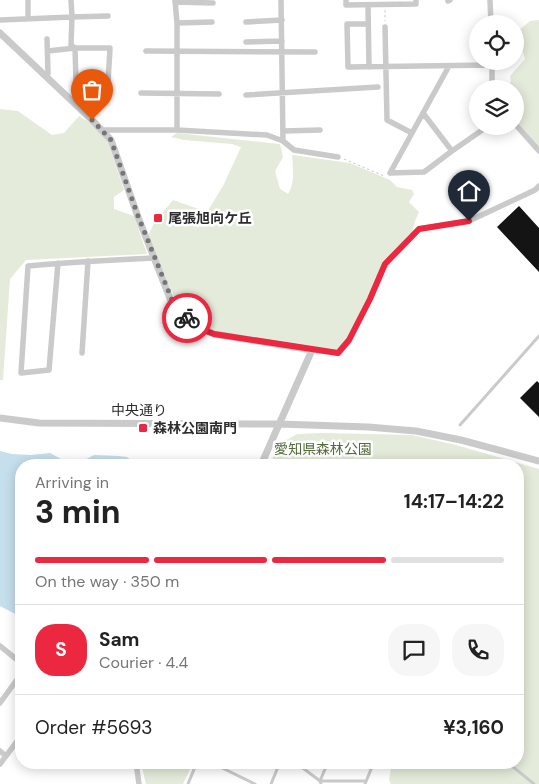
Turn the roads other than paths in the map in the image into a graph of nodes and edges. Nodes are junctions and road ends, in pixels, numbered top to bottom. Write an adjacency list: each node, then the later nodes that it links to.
1 (28, 0): 14 (street)
2 (71, 0): 13 (street)
3 (281, 0): 16 (street)
4 (346, 0): 9 (street)
5 (416, 0): 10 (street)
6 (490, 0): 11 (street)
7 (175, 1): 8 (street); 19 (street)
8 (213, 3)
9 (368, 5): 10 (street); 20 (street)
10 (385, 5)
11 (491, 15)
12 (108, 16): 13 (street)
13 (72, 17): 14 (street); 26 (street)
14 (28, 19): 15 (street)
15 (0, 20)
16 (282, 20): 18 (street); 24 (street)
17 (212, 22): 19 (street)
18 (246, 22)
19 (177, 23): 29 (street)
20 (368, 24): 33 (street); 33 (street)
21 (386, 27): 35 (street)
22 (0, 33): 36 (street)
23 (47, 39): 27 (street)
24 (282, 41): 25 (street); 30 (street)
25 (246, 42)
26 (75, 48): 26 (street); 27 (street)
27 (48, 50): 36 (street)
28 (146, 51): 29 (street)
29 (177, 52): 30 (street); 40 (street)
30 (282, 52): 31 (street); 38 (street)
31 (315, 52)
32 (469, 65): 34 (street)
33 (369, 66): 35 (street)
34 (449, 66): 35 (street); 43 (street)
35 (387, 67): 48 (street)
36 (46, 76): 44 (street)
37 (378, 88): 38 (street)
38 (283, 92): 42 (street); 47 (street)
39 (141, 93): 40 (street)
40 (176, 94): 41 (street); 45 (street)
41 (219, 94)
42 (246, 95)
43 (423, 113): 48 (street); 52 (street)
44 (102, 130): 45 (street); 56 (street)
45 (177, 130): 51 (street)
46 (320, 130): 47 (street)
47 (283, 131): 51 (street)
48 (412, 133): 52 (street)
49 (524, 134): 53 (street)
50 (475, 135): 52 (street)
51 (283, 141): 54 (street)
52 (452, 151)
53 (539, 151)
54 (338, 157)
55 (539, 186): 60 (street)
56 (154, 258): 57 (street); 60 (street)
57 (88, 261): 58 (street); 61 (street)
58 (58, 263): 58 (street)
59 (539, 336): 64 (lane)
60 (312, 350): 63 (street)
61 (82, 353)
62 (0, 418): 63 (street, 中央通り)
63 (279, 424): 65 (street); 66 (street, 中央通り)
64 (460, 425)
65 (264, 459)
66 (539, 461)
67 (0, 646): 68 (street)
68 (15, 658)
69 (15, 682): 70 (street)
70 (0, 703)
71 (15, 744): 73 (street)
72 (0, 752): 73 (street)
73 (6, 756): 74 (street)
74 (0, 764)
75 (137, 769): 85 (street)
76 (194, 769): 86 (lane)
77 (224, 769): 87 (lane)
78 (277, 769): 88 (lane)
79 (303, 769): 83 (lane)
80 (325, 769): 83 (lane)
81 (371, 769): 84 (lane)
82 (516, 769): 89 (lane)
83 (320, 783): 84 (lane)
84 (365, 783)
85 (139, 784)
86 (188, 784)
87 (255, 784)
88 (271, 784)
89 (534, 784)

